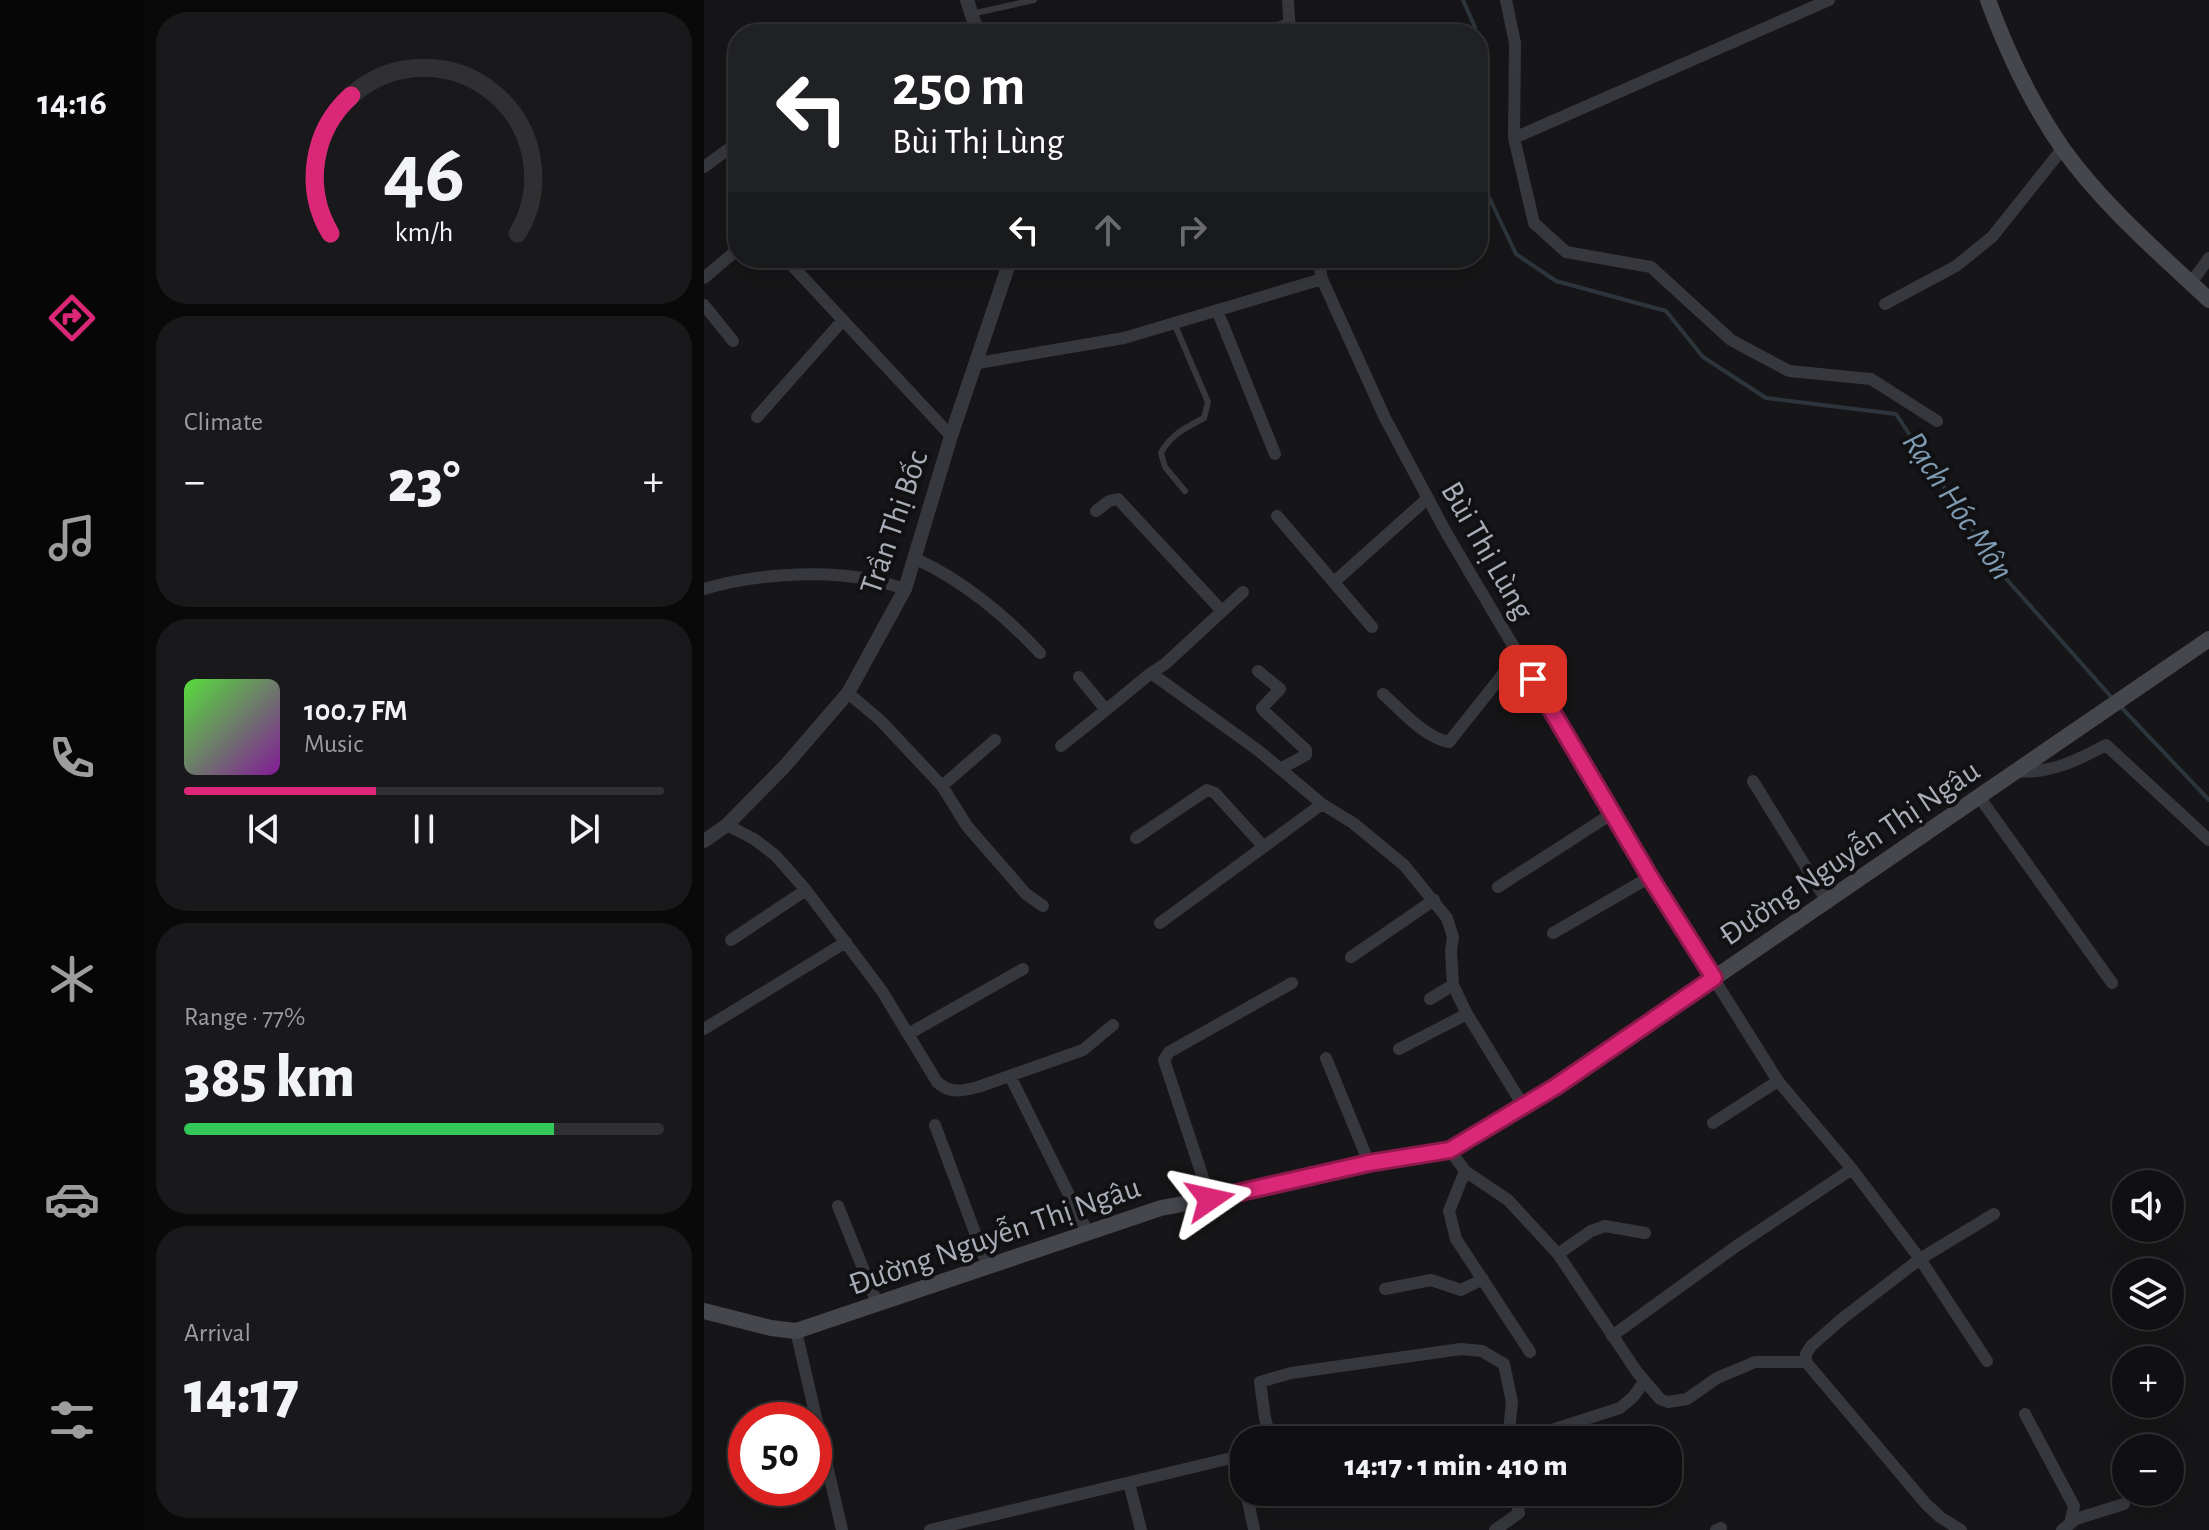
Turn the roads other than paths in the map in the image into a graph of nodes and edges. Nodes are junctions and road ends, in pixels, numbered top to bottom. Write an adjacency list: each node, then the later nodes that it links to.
1 (1034, 0): 6 (lane)
2 (1288, 0): 7 (street)
3 (1506, 0): 8 (street)
4 (1829, 0): 8 (street)
5 (1988, 0): 9 (main road)
6 (969, 7)
7 (1290, 24)
8 (1514, 138): 29 (street)
9 (2063, 148): 19 (main road); 21 (street)
10 (728, 149): 11 (street)
11 (704, 167)
12 (728, 258): 17 (street)
13 (2209, 258): 19 (street)
14 (794, 268): 24 (street)
15 (1008, 268): 27 (street, Trần Thị Bốc)
16 (1320, 268): 18 (street, Bùi Thị Lùng)
17 (704, 278)
18 (1322, 279): 23 (street); 33 (street, Bùi Thị Lùng)
19 (2191, 283): 20 (main road)
20 (2209, 300)
21 (1885, 304)
22 (704, 305): 26 (street)
23 (1217, 310): 25 (street); 31 (street)
24 (843, 320): 28 (street); 30 (street)
25 (1174, 323): 27 (street); 32 (lane)
26 (733, 341)
27 (978, 363): 30 (street, Trần Thị Bốc)
28 (757, 417)
29 (1937, 421)
30 (951, 436): 36 (street, Trần Thị Bốc)
31 (1275, 454)
32 (1185, 491)
33 (1428, 498): 37 (street); 45 (street, Bùi Thị Lùng)
34 (1096, 511): 41 (street)
35 (1277, 516): 37 (street)
36 (916, 559): 39 (street, Trần Thị Bốc); 44 (street)
37 (1334, 582): 42 (street)
38 (704, 589): 39 (street)
39 (905, 589): 49 (street, Trần Thị Bốc)
40 (1243, 592): 41 (street)
41 (1222, 611): 47 (street)
42 (1372, 627)
43 (2209, 639): 55 (main road, Đường Nguyễn Thị Ngâu)
44 (1040, 653)
45 (1519, 654): 50 (street); 60 (street, Bùi Thị Lùng)
46 (1258, 671): 54 (street)
47 (1151, 673): 51 (street); 54 (street)
48 (1079, 677): 51 (street)
49 (848, 693): 57 (street); 61 (street, Trần Thị Bốc)
50 (1383, 694)
51 (1106, 710): 53 (street)
52 (995, 740): 57 (street)
53 (1061, 746)
54 (1280, 769): 59 (street)
55 (2016, 771): 58 (main road, Đường Nguyễn Thị Ngâu); 63 (street)
56 (1753, 781): 70 (street)
57 (942, 786): 71 (street)
58 (1980, 798): 70 (main road, Đường Nguyễn Thị Ngâu); 80 (street)
59 (1322, 804): 65 (street); 69 (street)
60 (1613, 813): 66 (street, Bùi Thị Lùng); 67 (street)
61 (727, 825): 64 (street, Trần Thị Bốc); 68 (street)
62 (1136, 838): 65 (street)
63 (2209, 840)
64 (704, 841)
65 (1263, 846): 72 (street)
66 (1650, 877): 73 (street); 78 (street, Bùi Thị Lùng)
67 (1498, 887)
68 (806, 890): 74 (street); 75 (street)
69 (1434, 900): 76 (street); 81 (street)
70 (1828, 903): 78 (main road, Đường Nguyễn Thị Ngâu)
71 (1043, 906)
72 (1160, 923)
73 (1553, 933)
74 (731, 940)
75 (846, 942): 85 (street); 86 (street)
76 (1351, 957)
77 (1023, 969): 86 (street)
78 (1714, 978): 90 (street, Bùi Thị Lùng); 91 (main road, Đường Nguyễn Thị Ngâu)
79 (1292, 983): 98 (street)
80 (2112, 983)
81 (1453, 985): 82 (street); 83 (street)
82 (1430, 999)
83 (1467, 1014): 87 (street); 91 (street)
84 (1113, 1025): 89 (street)
85 (704, 1029)
86 (910, 1033): 89 (street)
87 (1399, 1049)
88 (1326, 1058): 95 (street)
89 (1010, 1076): 101 (street)
90 (1778, 1081): 92 (street); 96 (street, Bùi Thị Lùng)
91 (1524, 1107): 94 (main road, Đường Nguyễn Thị Ngâu)
92 (1713, 1123)
93 (935, 1125): 105 (street)
94 (1450, 1150): 95 (main road, Đường Nguyễn Thị Ngâu); 97 (street)
95 (1369, 1163): 98 (main road, Đường Nguyễn Thị Ngâu)
96 (1852, 1169): 104 (street, Bùi Thị Lùng); 111 (street)
97 (1465, 1171): 103 (street); 106 (street)
98 (1210, 1199): 101 (main road, Đường Nguyễn Thị Ngâu)
99 (838, 1206): 108 (street)
100 (1994, 1214): 104 (street)
101 (1087, 1231): 105 (main road, Đường Nguyễn Thị Ngâu)
102 (1645, 1233): 103 (street)
103 (1558, 1254): 111 (street)
104 (1920, 1259): 113 (street, Bùi Thị Lùng); 114 (street)
105 (987, 1265): 108 (main road, Đường Nguyễn Thị Ngâu)
106 (1483, 1279): 107 (street); 112 (street)
107 (1385, 1289)
108 (877, 1303): 110 (main road, Đường Nguyễn Thị Ngâu)
109 (704, 1311): 110 (main road)
110 (796, 1331): 129 (street)
111 (1612, 1336): 115 (street)
112 (1530, 1352)
113 (1987, 1361)
114 (1806, 1362): 115 (street); 127 (street)
115 (1644, 1382): 119 (street)
116 (2025, 1414): 126 (street)
117 (1268, 1426): 118 (street)
118 (1509, 1426)
119 (1564, 1426)
120 (1230, 1459): 121 (street)
121 (1129, 1483): 125 (street); 131 (street)
122 (1249, 1506): 128 (street)
123 (1518, 1506): 132 (street)
124 (2118, 1506): 126 (street)
125 (969, 1526): 130 (street)
126 (2066, 1527)
127 (1952, 1528)
128 (1254, 1529)
129 (842, 1530)
130 (930, 1530)
131 (1141, 1530)
132 (1495, 1530)

